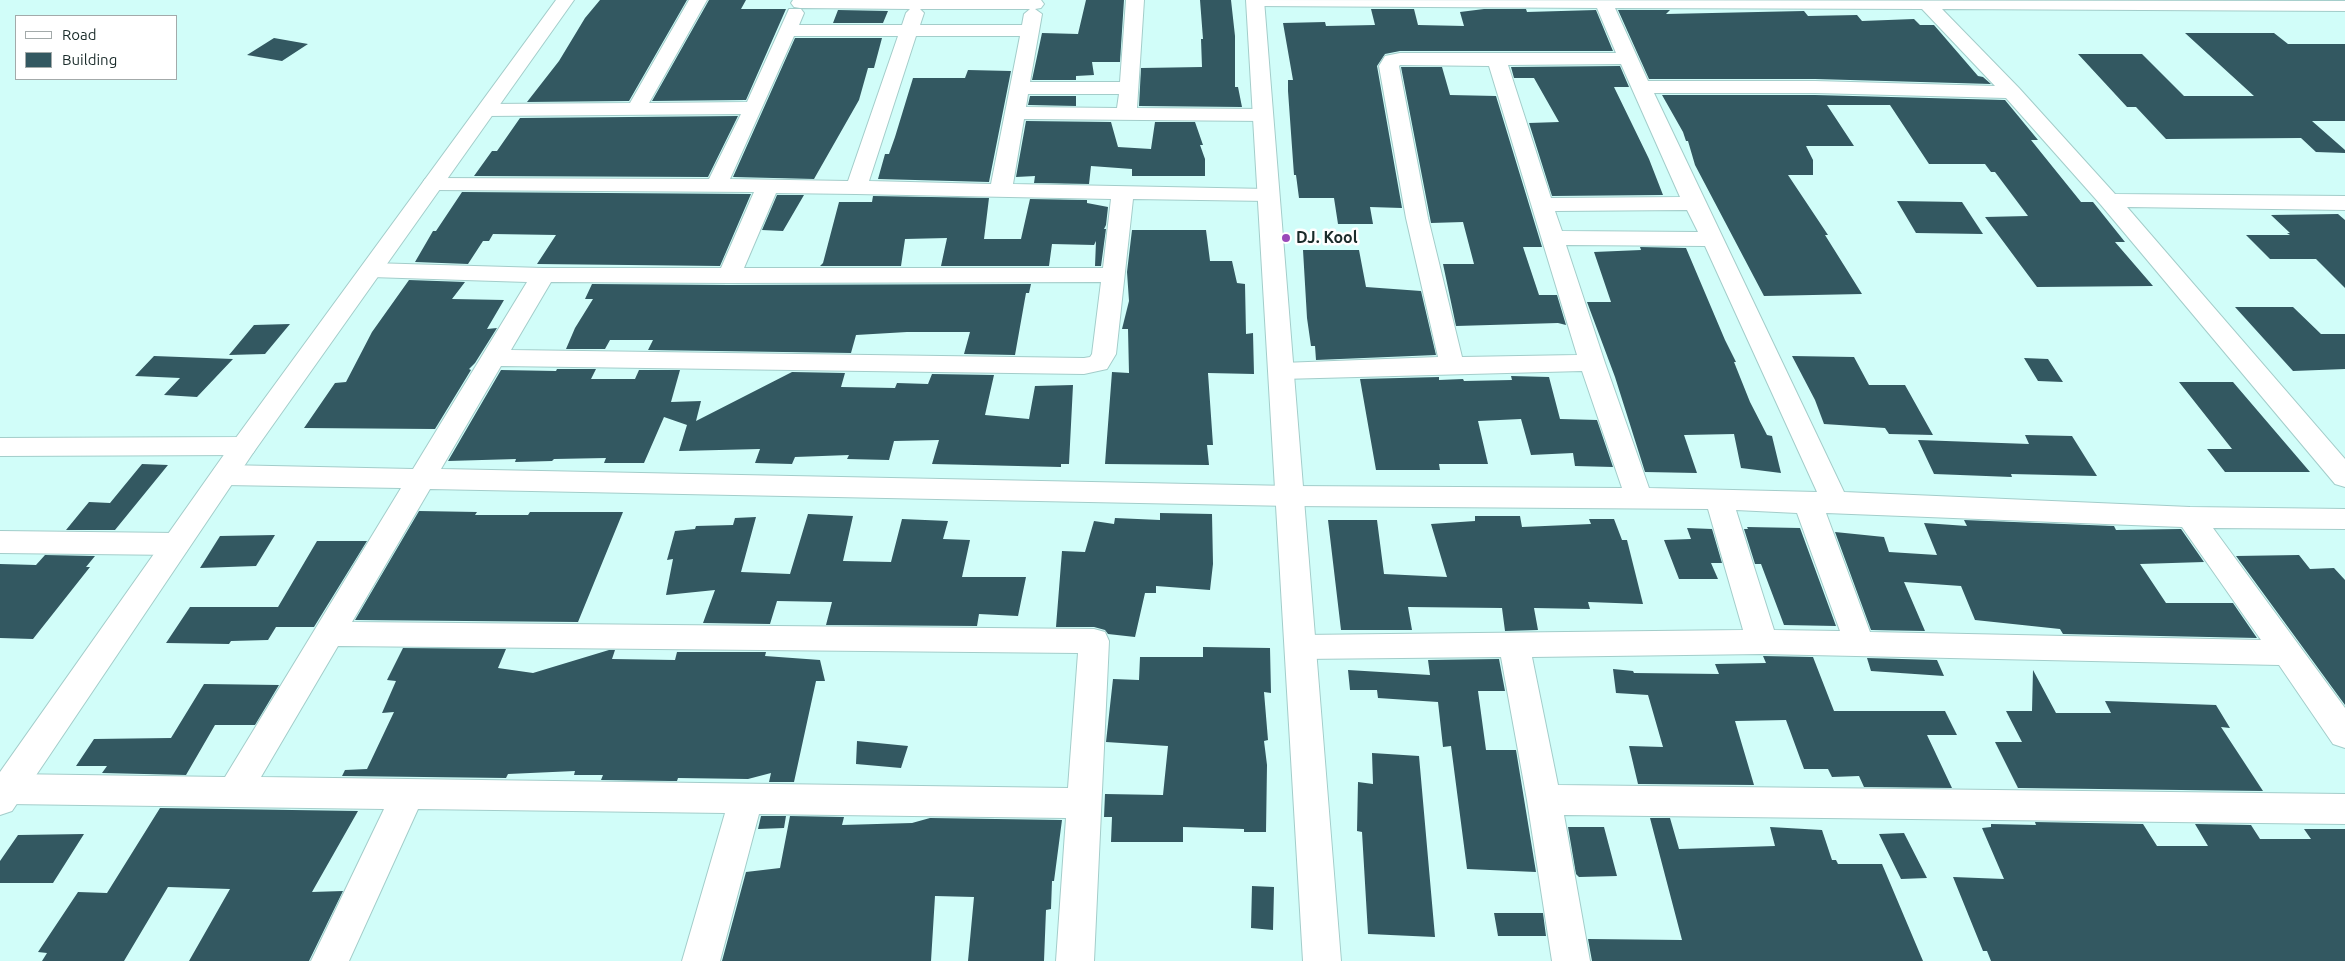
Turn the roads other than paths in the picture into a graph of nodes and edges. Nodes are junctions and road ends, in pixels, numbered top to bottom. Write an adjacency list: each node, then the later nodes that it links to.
1 (565, 0): 25 (street)
2 (698, 0): 24 (street)
3 (1135, 0): 21 (street)
4 (800, 1): 8 (street); 14 (street)
5 (1255, 1): 6 (street); 28 (street)
6 (1481, 1): 7 (street)
7 (1602, 1): 12 (street); 17 (street)
8 (918, 2): 9 (street); 15 (street)
9 (1036, 2): 16 (street)
10 (2157, 3): 11 (street); 12 (street)
11 (2250, 3): 13 (street)
12 (1927, 4): 22 (street)
13 (2345, 6)
14 (787, 30): 15 (street); 23 (street)
15 (909, 30): 16 (street); 32 (street)
16 (1030, 31): 20 (street)
17 (1629, 58): 18 (street); 19 (street)
18 (1497, 60): 39 (street); 48 (street)
19 (1642, 87): 22 (street); 37 (street)
20 (1020, 88): 21 (street); 26 (street)
21 (1129, 88): 27 (street)
22 (2012, 92): 36 (street)
23 (754, 108): 24 (street); 31 (street)
24 (636, 109): 25 (street)
25 (487, 110): 29 (street)
26 (1015, 113): 27 (street); 33 (street)
27 (1127, 114): 28 (street)
28 (1263, 115): 35 (street)
29 (433, 184): 31 (street); 42 (street)
30 (768, 186): 31 (street); 32 (street); 44 (street)
31 (716, 187)
32 (856, 188): 33 (street)
33 (1001, 190): 34 (street)
34 (1123, 192): 35 (street); 45 (street)
35 (1268, 195): 49 (street)
36 (2109, 200): 38 (street); 53 (street)
37 (1694, 202): 39 (street); 41 (street)
38 (2345, 203)
39 (1544, 205): 40 (street)
40 (1555, 238): 41 (street); 47 (street)
41 (1713, 239): 58 (street)
42 (372, 270): 43 (street); 50 (street)
43 (543, 275): 44 (street); 46 (street)
44 (729, 276): 45 (street)
45 (1112, 276): 46 (street)
46 (495, 358): 54 (street)
47 (1592, 363): 48 (street); 56 (street)
48 (1452, 365): 49 (street)
49 (1282, 371): 55 (street)
50 (244, 446): 51 (street); 52 (street)
51 (0, 448)
52 (225, 475): 54 (street); 62 (street)
53 (2345, 477)
54 (423, 478): 55 (street); 63 (street)
55 (1291, 496): 56 (street); 67 (street)
56 (1638, 498): 57 (street)
57 (1719, 499): 58 (street); 64 (street)
58 (1821, 502): 59 (street); 65 (street)
59 (2190, 517): 60 (street); 68 (street)
60 (2345, 519)
61 (0, 542): 62 (street)
62 (176, 544): 72 (street)
63 (328, 634): 70 (street); 75 (street)
64 (1762, 642): 65 (street); 66 (street)
65 (1860, 645): 68 (street)
66 (1514, 646): 67 (street); 74 (street)
67 (1301, 647): 80 (street)
68 (2287, 653): 69 (street)
69 (2345, 734)
70 (235, 792): 71 (street); 72 (street)
71 (408, 794): 73 (street); 77 (street)
72 (4, 795)
73 (746, 799): 75 (street); 78 (street)
74 (1544, 800): 76 (street); 81 (street)
75 (1084, 803): 79 (street)
76 (2345, 809)
77 (330, 961)
78 (701, 961)
79 (1075, 961)
80 (1322, 961)
81 (1571, 961)

